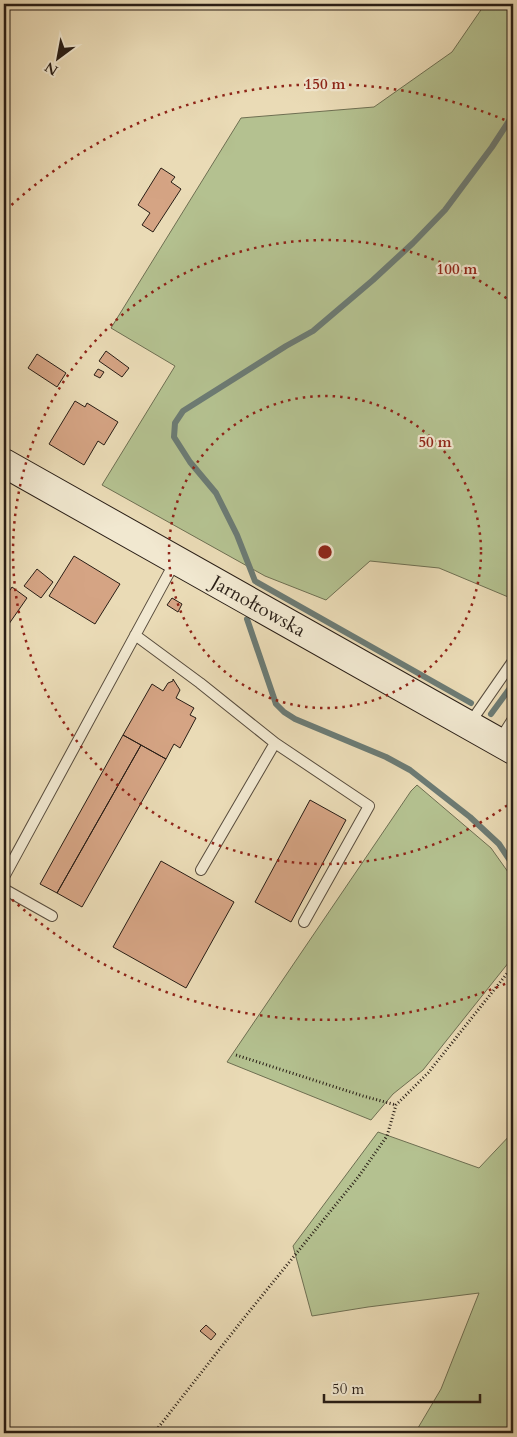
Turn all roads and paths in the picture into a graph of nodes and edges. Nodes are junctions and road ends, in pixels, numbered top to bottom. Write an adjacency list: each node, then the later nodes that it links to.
1 (4, 462): 2 (street, Jarnołtowska)
2 (176, 559): 3 (lane); 6 (street, Jarnołtowska)
3 (135, 635): 7 (lane); 10 (lane)
4 (513, 661): 6 (lane)
5 (513, 719): 8 (lane)
6 (469, 724): 8 (street, Jarnołtowska)
7 (275, 743): 9 (lane); 13 (lane)
8 (506, 746)
9 (201, 870)
10 (4, 877)
11 (4, 889): 12 (lane)
12 (52, 916)
13 (304, 922)
14 (513, 966): 16 (path)
15 (236, 1055): 16 (path)
16 (396, 1105): 17 (path)
17 (154, 1433)

